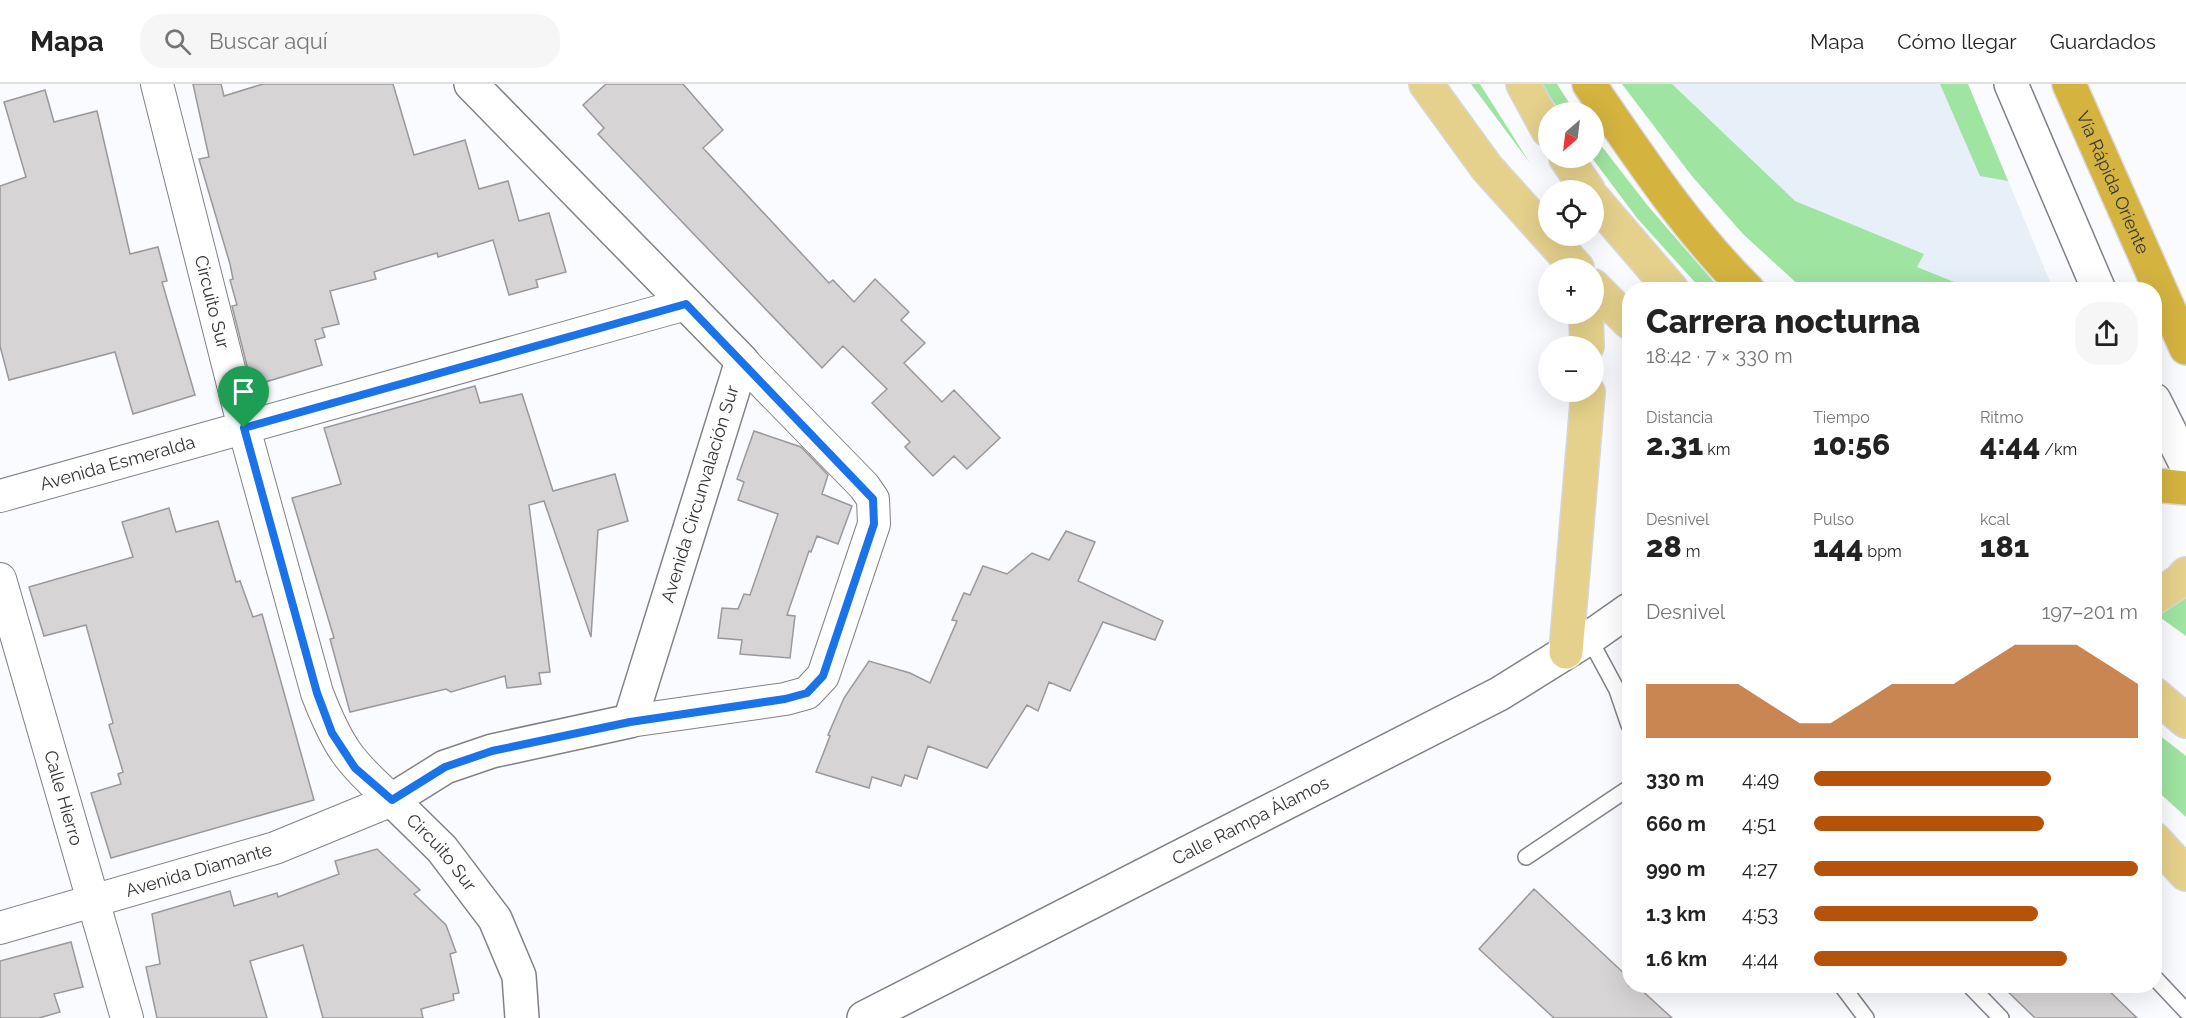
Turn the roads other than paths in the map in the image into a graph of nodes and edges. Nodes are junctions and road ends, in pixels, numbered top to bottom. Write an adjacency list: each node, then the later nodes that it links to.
1 (157, 84): 23 (street, Circuito Sur)
2 (471, 84): 17 (street, Avenida Circunvalación Sur)
3 (1426, 84): 10 (main road)
4 (1523, 84): 8 (main road)
5 (1589, 84): 12 (highway)
6 (2011, 84): 13 (street)
7 (2069, 84): 14 (highway, Vía Rápida Oriente)
8 (1538, 112)
9 (1604, 211): 11 (main road)
10 (1568, 258)
11 (1665, 282)
12 (1740, 282)
13 (2096, 282)
14 (2157, 282)
15 (2162, 294): 19 (highway, Vía Rápida Oriente)
16 (1604, 297): 18 (main road)
17 (686, 304): 20 (street, Avenida Circunvalación Sur); 23 (street, Avenida Esmeralda)
18 (1622, 314)
19 (2186, 348)
20 (742, 361): 36 (street, Avenida Circunvalación Sur); 36 (street)
21 (1588, 402): 32 (main road)
22 (2162, 416): 24 (street)
23 (244, 428): 27 (street, Avenida Esmeralda); 38 (street, Circuito Sur)
24 (2186, 465)
25 (2162, 486): 26 (highway)
26 (2186, 488)
27 (0, 496)
28 (2186, 574): 30 (main road)
29 (0, 579): 42 (street, Calle Hierro)
30 (2162, 593)
31 (1622, 621): 32 (street, Calle Rampa Álamos)
32 (1577, 645): 34 (lane); 50 (street, Calle Rampa Álamos)
33 (2162, 701): 35 (main road)
34 (1622, 704)
35 (2186, 721)
36 (630, 722): 38 (street)
37 (1622, 793): 40 (lane)
38 (392, 800): 42 (street, Avenida Diamante); 49 (street, Circuito Sur)
39 (2162, 848): 41 (main road)
40 (1526, 857)
41 (2186, 874)
42 (93, 900): 43 (street, Avenida Diamante); 48 (street, Calle Hierro)
43 (0, 928)
44 (2162, 986): 47 (lane)
45 (1847, 993): 51 (lane)
46 (1977, 993): 52 (lane)
47 (2186, 1011)
48 (127, 1018)
49 (522, 1018)
50 (864, 1018)
51 (1866, 1018)
52 (2001, 1018)

